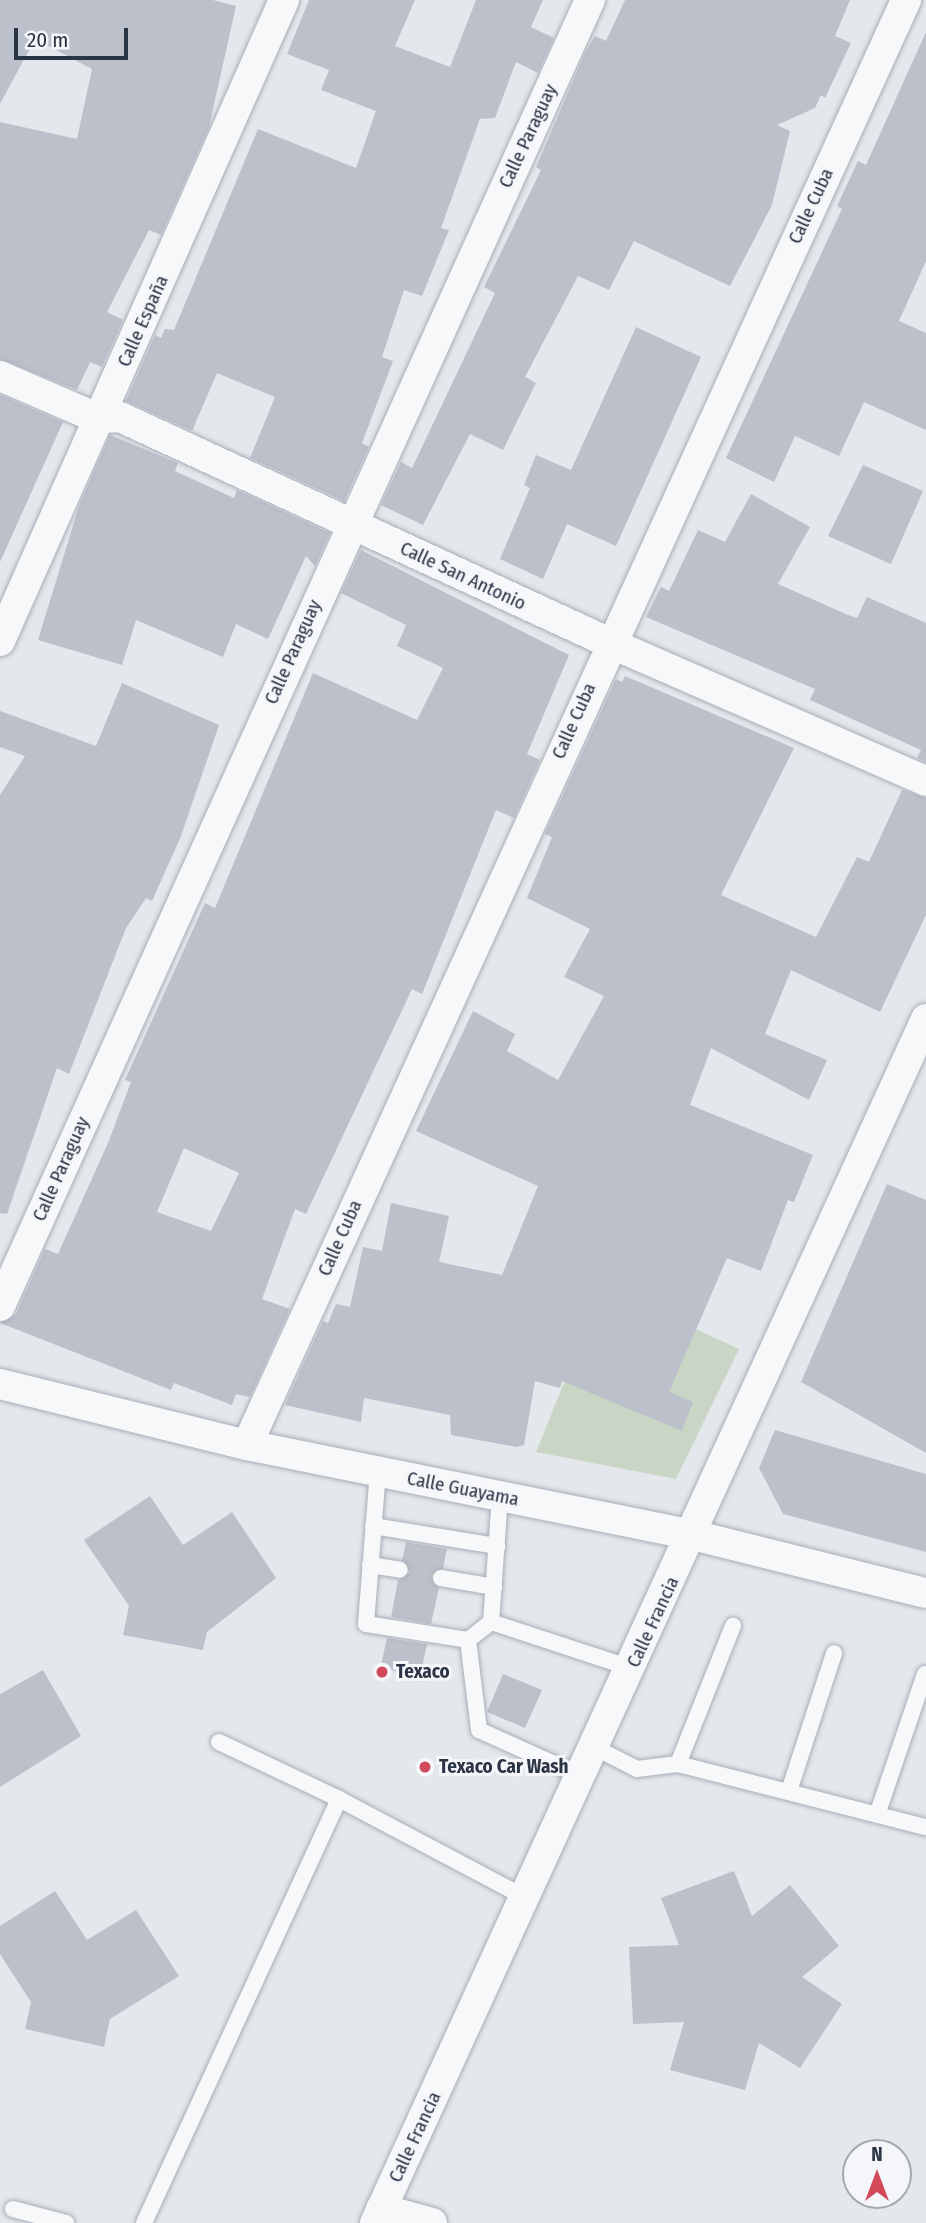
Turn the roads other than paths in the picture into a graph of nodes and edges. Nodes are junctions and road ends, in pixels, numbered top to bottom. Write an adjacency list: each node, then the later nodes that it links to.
1 (284, 0): 5 (street, Calle España)
2 (590, 0): 6 (street, Calle Paraguay)
3 (906, 0): 8 (street, Calle Cuba)
4 (0, 376): 5 (street, Calle San Antonio)
5 (97, 418): 6 (street, Calle San Antonio); 7 (street, Calle España)
6 (350, 525): 8 (street, Calle San Antonio); 11 (street, Calle Paraguay)
7 (0, 641)
8 (610, 643): 9 (street, Calle San Antonio); 13 (street, Calle Cuba)
9 (926, 781)
10 (926, 1019): 17 (street, Calle Francia)
11 (0, 1306)
12 (0, 1384): 13 (street, Calle Guayama)
13 (247, 1445): 14 (street, Calle Guayama)
14 (378, 1471): 15 (street, Calle Guayama); 16 (lane)
15 (500, 1496): 17 (street, Calle Guayama); 18 (lane)
16 (373, 1526): 18 (lane); 19 (lane)
17 (693, 1535): 23 (street, Calle Guayama); 28 (street, Calle Francia)
18 (497, 1546): 22 (lane)
19 (370, 1564): 20 (lane); 26 (lane)
20 (400, 1570)
21 (441, 1578): 22 (lane)
22 (494, 1587): 24 (lane)
23 (926, 1594)
24 (491, 1622): 26 (lane); 28 (lane)
25 (733, 1626): 32 (lane)
26 (468, 1640): 33 (lane)
27 (834, 1653): 34 (lane)
28 (631, 1668): 31 (street, Calle Francia)
29 (925, 1674): 36 (lane)
30 (219, 1742): 35 (lane)
31 (594, 1747): 32 (lane); 33 (street, Calle Francia)
32 (678, 1764): 34 (lane)
33 (581, 1776): 38 (street, Calle Francia)
34 (789, 1791): 36 (lane)
35 (339, 1799): 38 (lane); 42 (lane)
36 (877, 1815): 37 (lane)
37 (926, 1827)
38 (524, 1897): 40 (street, Calle Francia)
39 (13, 2209): 41 (lane)
40 (378, 2216): 43 (street)
41 (66, 2223)
42 (144, 2223)
43 (432, 2223)

